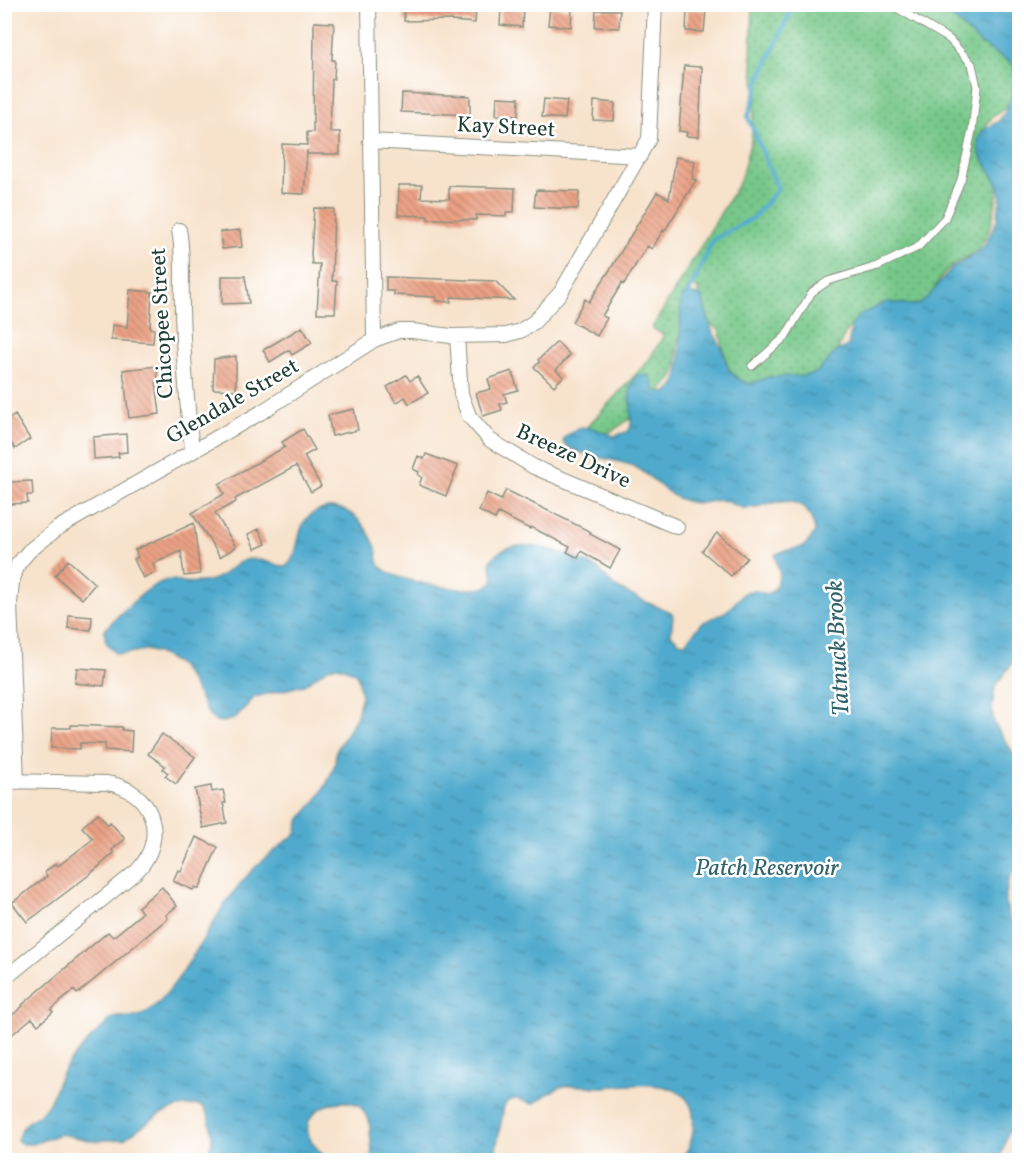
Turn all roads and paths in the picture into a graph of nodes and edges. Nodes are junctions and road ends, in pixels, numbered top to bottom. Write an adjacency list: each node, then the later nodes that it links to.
1 (369, 4): 4 (street)
2 (655, 4): 5 (street, Glendale Street)
3 (891, 4): 9 (lane)
4 (370, 141): 5 (street, Kay Street); 8 (street)
5 (640, 156): 7 (street, Glendale Street)
6 (179, 230): 10 (street, Chicopee Street)
7 (457, 336): 8 (street, Glendale Street); 11 (street, Breeze Drive)
8 (374, 340): 10 (street, Glendale Street)
9 (752, 366)
10 (192, 451): 12 (street, Glendale Street)
11 (677, 527)
12 (11, 782): 13 (street)
13 (4, 978)

